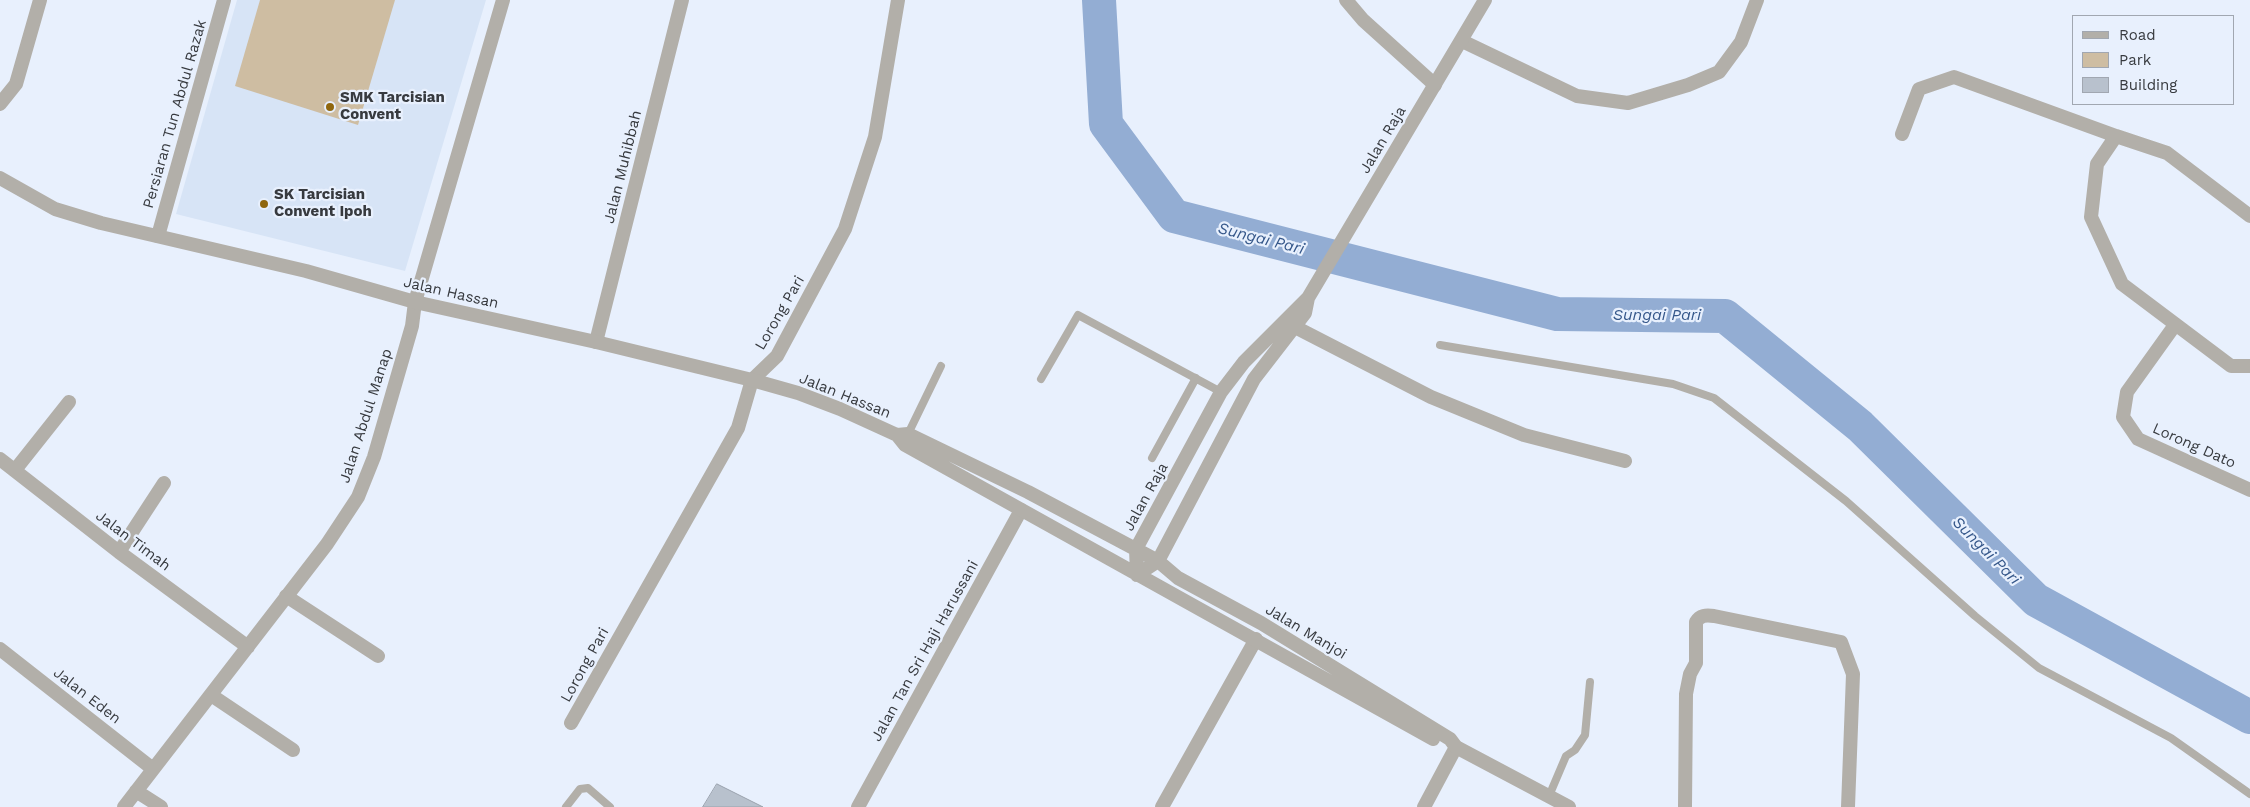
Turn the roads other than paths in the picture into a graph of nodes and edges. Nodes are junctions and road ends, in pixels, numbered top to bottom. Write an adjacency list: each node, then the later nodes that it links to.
1 (40, 0): 11 (street)
2 (224, 0): 16 (street, Persiaran Tun Abdul Razak)
3 (503, 0): 18 (street, Jalan Abdul Manap)
4 (682, 0): 21 (street, Jalan Muhibbah)
5 (898, 0): 27 (street, Lorong Pari)
6 (1346, 0): 10 (street)
7 (1485, 0): 9 (street, Jalan Raja)
8 (1757, 0): 9 (street)
9 (1462, 41): 10 (street, Jalan Raja)
10 (1435, 85): 17 (street, Jalan Raja)
11 (0, 104)
12 (1902, 134): 13 (street)
13 (2116, 136): 15 (street); 19 (street)
14 (0, 178): 16 (street, Jalan Hassan)
15 (2250, 216)
16 (158, 236): 18 (street, Jalan Hassan)
17 (1308, 298): 20 (street, Jalan Raja); 28 (street, Jalan Raja)
18 (415, 302): 21 (street, Jalan Hassan); 43 (street, Jalan Abdul Manap)
19 (2175, 325): 24 (street); 36 (street, Lorong Dato)
20 (1295, 326): 33 (street); 41 (street, Jalan Raja)
21 (596, 342): 27 (street, Jalan Hassan)
22 (1440, 345): 55 (lane)
23 (941, 366): 30 (lane)
24 (2250, 366)
25 (1196, 378): 26 (lane); 28 (lane); 31 (lane)
26 (1041, 379)
27 (752, 380): 30 (street, Jalan Hassan); 50 (street, Lorong Pari)
28 (1221, 392): 39 (street, Jalan Raja)
29 (68, 402): 34 (street)
30 (903, 435): 37 (street, Jalan Hassan); 38 (street, Jalan Hassan)
31 (1152, 458)
32 (0, 459): 34 (street, Jalan Timah)
33 (1625, 461)
34 (15, 470): 40 (street, Jalan Timah)
35 (164, 483): 40 (street)
36 (2250, 490)
37 (1028, 492): 38 (street, Jalan Tan Sri Haji Harussani); 39 (street, Jalan Hassan)
38 (1021, 510): 42 (street, Jalan Hassan); 61 (street, Jalan Tan Sri Haji Harussani)
39 (1136, 549): 41 (street, Jalan Manjoi); 42 (street, Jalan Raja)
40 (119, 552): 45 (street, Jalan Timah)
41 (1158, 561): 42 (street, Jalan Raja); 51 (street, Jalan Manjoi)
42 (1137, 575): 44 (street, Jalan Manjoi)
43 (286, 596): 45 (street, Jalan Abdul Manap); 47 (street)
44 (1256, 639): 51 (street, Jalan Manjoi); 62 (street)
45 (248, 647): 49 (street, Jalan Abdul Manap)
46 (0, 648): 53 (street, Jalan Eden)
47 (378, 656)
48 (1590, 682): 56 (lane)
49 (211, 695): 52 (street); 53 (street, Jalan Abdul Manap)
50 (571, 723)
51 (1456, 747): 56 (street, Jalan Manjoi); 63 (street)
52 (293, 750)
53 (153, 769): 54 (street, Jalan Abdul Manap)
54 (136, 791): 57 (street, Jalan Abdul Manap); 58 (street)
55 (2250, 794)
56 (1549, 796): 64 (street, Jalan Manjoi)
57 (124, 807)
58 (161, 807)
59 (566, 807): 60 (lane)
60 (610, 807)
61 (858, 807)
62 (1162, 807)
63 (1424, 807)
64 (1569, 807)
65 (1685, 807): 66 (street)
66 (1848, 807)

